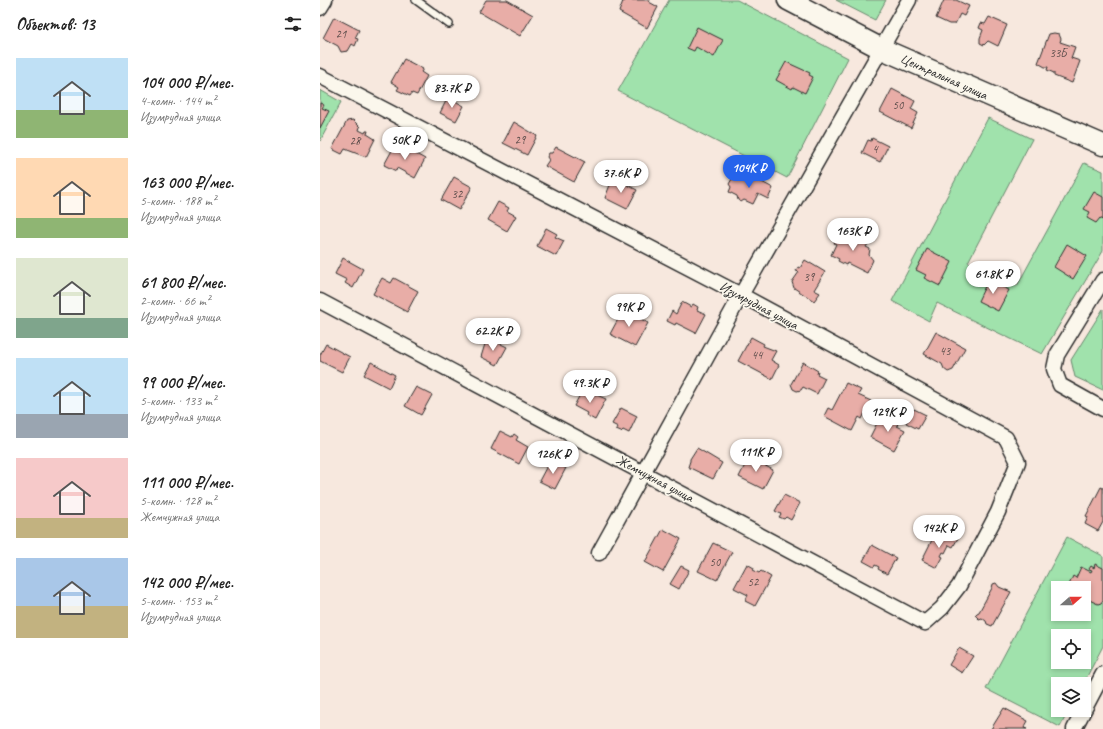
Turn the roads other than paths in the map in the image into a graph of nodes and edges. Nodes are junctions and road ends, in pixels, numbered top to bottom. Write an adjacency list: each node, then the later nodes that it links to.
1 (325, 0): 5 (street)
2 (416, 0): 6 (lane)
3 (788, 0): 7 (main road, Центральная улица)
4 (909, 0): 7 (street)
5 (320, 8)
6 (449, 24)
7 (882, 49): 9 (main road, Центральная улица); 11 (street)
8 (320, 76): 11 (street, Изумрудная улица)
9 (1103, 145)
10 (1103, 280): 13 (street)
11 (742, 296): 14 (street); 16 (street, Изумрудная улица)
12 (320, 301): 14 (street, Жемчужная улица)
13 (1103, 409)
14 (644, 473): 15 (street); 16 (street, Жемчужная улица)
15 (600, 553)
16 (926, 623)
17 (1103, 674): 18 (street)
18 (1091, 697)
19 (1080, 717): 20 (street)
20 (1074, 729)

